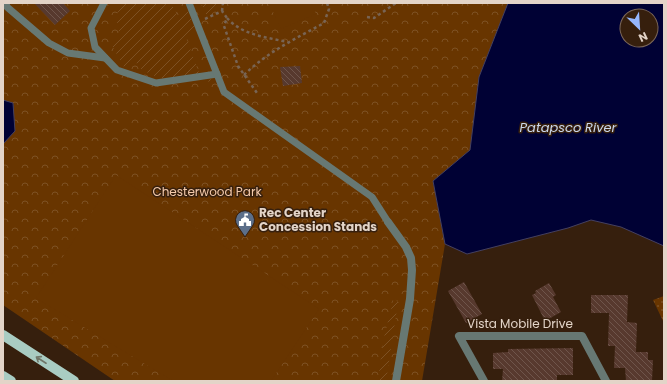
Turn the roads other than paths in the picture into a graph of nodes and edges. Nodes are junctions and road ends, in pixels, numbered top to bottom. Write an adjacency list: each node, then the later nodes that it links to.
1 (6, 3): 4 (lane)
2 (104, 3): 4 (lane)
3 (189, 3): 5 (lane)
4 (104, 58): 5 (lane)
5 (217, 74): 6 (lane)
6 (388, 222): 11 (street)
7 (3, 335): 10 (main road, one-way to 7)
8 (3, 376): 9 (main road)
9 (11, 381)
10 (74, 381)
11 (396, 381)
12 (484, 381): 13 (street, Vista Mobile Drive)
13 (606, 381)

